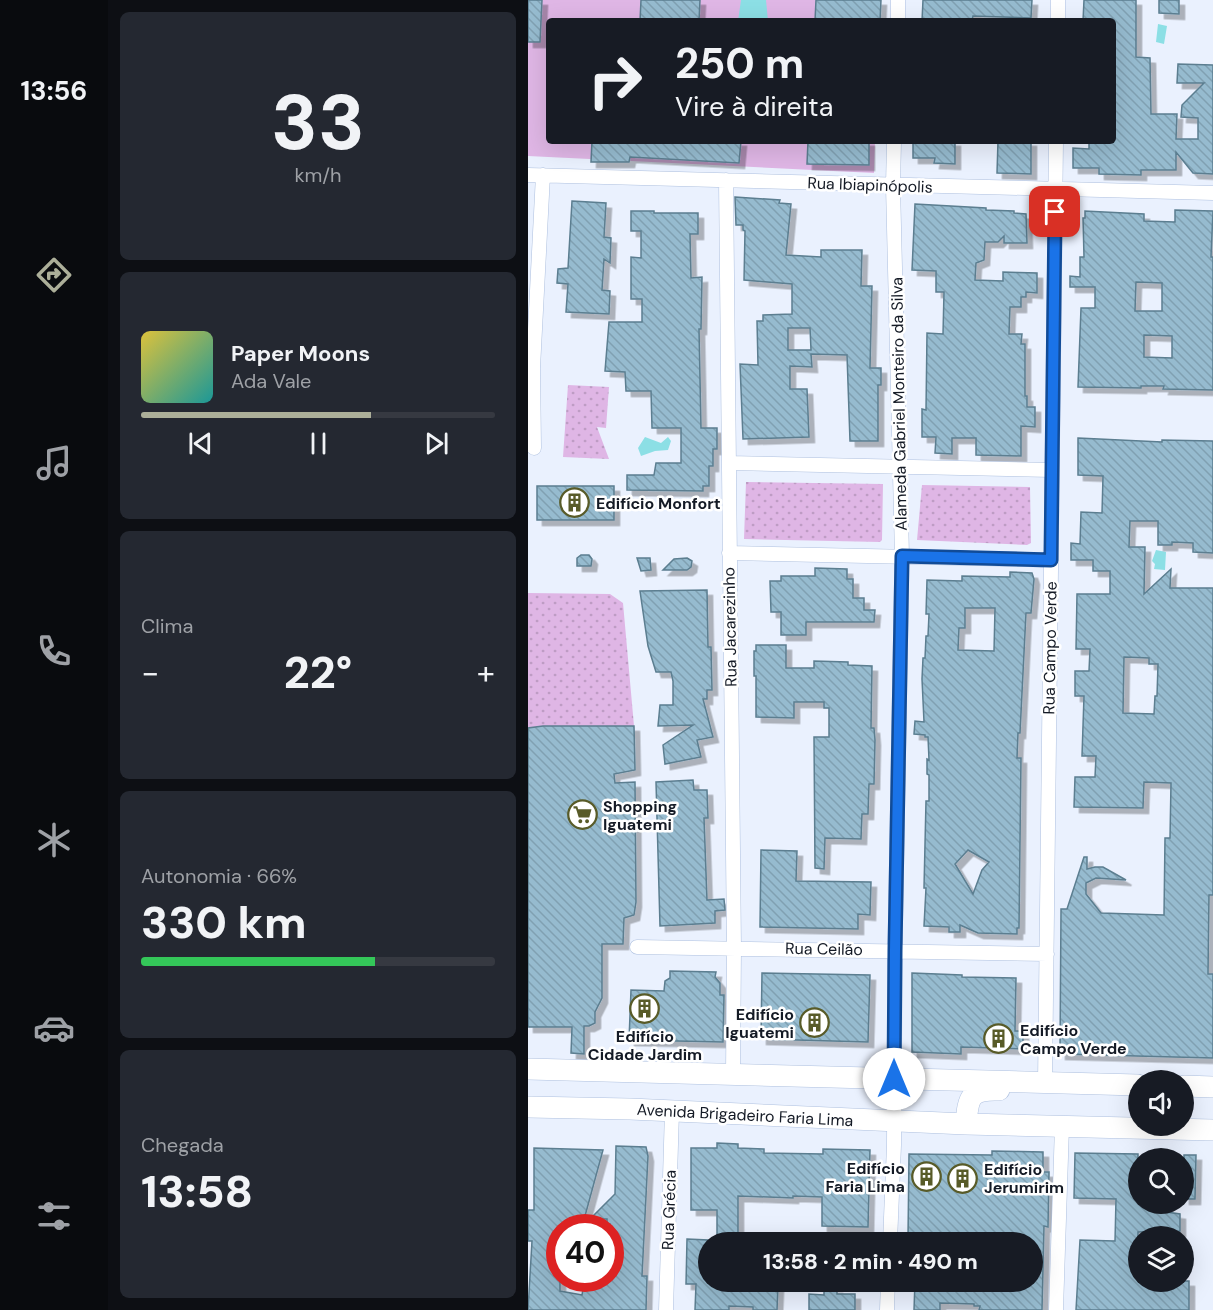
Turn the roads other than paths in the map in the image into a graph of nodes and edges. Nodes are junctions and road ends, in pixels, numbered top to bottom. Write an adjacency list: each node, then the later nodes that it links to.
1 (898, 0): 3 (street)
2 (1058, 0): 4 (street)
3 (898, 18)
4 (1058, 18)
5 (894, 144): 10 (street, Alameda Gabriel Monteiro da Silva)
6 (1056, 144): 11 (street, Rua Campo Verde)
7 (528, 175): 8 (street, Rua Ibiapinópolis)
8 (543, 175): 9 (street, Rua Ibiapinópolis); 13 (street)
9 (726, 180): 10 (street, Rua Ibiapinópolis); 15 (street, Rua Jacarezinho)
10 (893, 186): 11 (street, Rua Ibiapinópolis); 16 (street, Alameda Gabriel Monteiro da Silva)
11 (1055, 189): 12 (street, Rua Ibiapinópolis); 17 (street, Rua Campo Verde)
12 (1213, 193)
13 (530, 368): 14 (street)
14 (534, 448)
15 (729, 463): 16 (street); 18 (street, Rua Jacarezinho)
16 (902, 468): 17 (street); 19 (street, Alameda Gabriel Monteiro da Silva)
17 (1052, 470): 20 (street, Rua Campo Verde)
18 (729, 553): 19 (street); 22 (street, Rua Jacarezinho)
19 (902, 556): 20 (street); 23 (street, Alameda Gabriel Monteiro da Silva)
20 (1051, 560): 24 (street, Rua Campo Verde)
21 (637, 947): 22 (street, Rua Ceilão)
22 (734, 948): 23 (street, Rua Ceilão); 26 (street, Rua Jacarezinho)
23 (895, 950): 24 (street, Rua Ceilão); 27 (street, Alameda Gabriel Monteiro da Silva)
24 (1047, 954): 29 (street, Rua Campo Verde)
25 (528, 1069): 26 (highway)
26 (733, 1075): 27 (highway)
27 (894, 1079): 28 (highway); 35 (street, Alameda Gabriel Monteiro da Silva)
28 (1012, 1083): 29 (highway); 36 (highway)
29 (1045, 1083): 30 (highway)
30 (1128, 1085)
31 (1194, 1086): 32 (highway)
32 (1213, 1087)
33 (528, 1107): 34 (highway, Avenida Brigadeiro Faria Lima)
34 (672, 1111): 35 (highway, Avenida Brigadeiro Faria Lima); 41 (street, Rua Grécia)
35 (894, 1121): 36 (highway, Avenida Brigadeiro Faria Lima); 39 (street, Alameda Gabriel Monteiro da Silva)
36 (966, 1124): 37 (highway, Avenida Brigadeiro Faria Lima)
37 (1062, 1126): 38 (highway, Avenida Brigadeiro Faria Lima); 43 (street)
38 (1213, 1130)
39 (890, 1232)
40 (888, 1292): 42 (street)
41 (666, 1310)
42 (887, 1310)
43 (1056, 1310)

